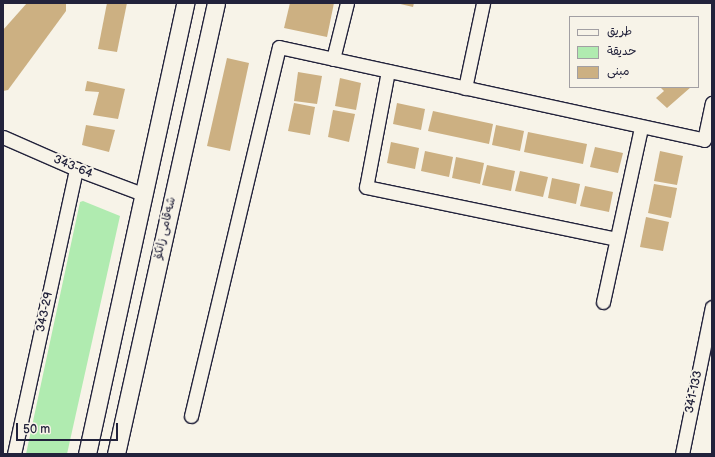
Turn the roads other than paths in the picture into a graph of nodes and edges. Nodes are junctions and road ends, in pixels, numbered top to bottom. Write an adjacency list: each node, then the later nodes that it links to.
1 (185, 3): 12 (main road)
2 (216, 3): 20 (main road, شەقامی زانکۆ)
3 (347, 3): 5 (street)
4 (483, 3): 7 (street)
5 (333, 59): 6 (street); 17 (street)
6 (388, 71): 7 (street); 13 (street)
7 (465, 88): 9 (street)
8 (712, 103): 9 (street)
9 (641, 127): 13 (street)
10 (3, 137): 11 (street, 343-64)
11 (76, 169): 12 (street, 343-64); 18 (street, 343-29)
12 (145, 195): 19 (main road)
13 (616, 240): 14 (street)
14 (603, 302)
15 (712, 307): 16 (street, 341-133)
16 (707, 356): 21 (street, 341-133)
17 (191, 416)
18 (14, 454)
19 (87, 454)
20 (116, 454)
21 (682, 454)

